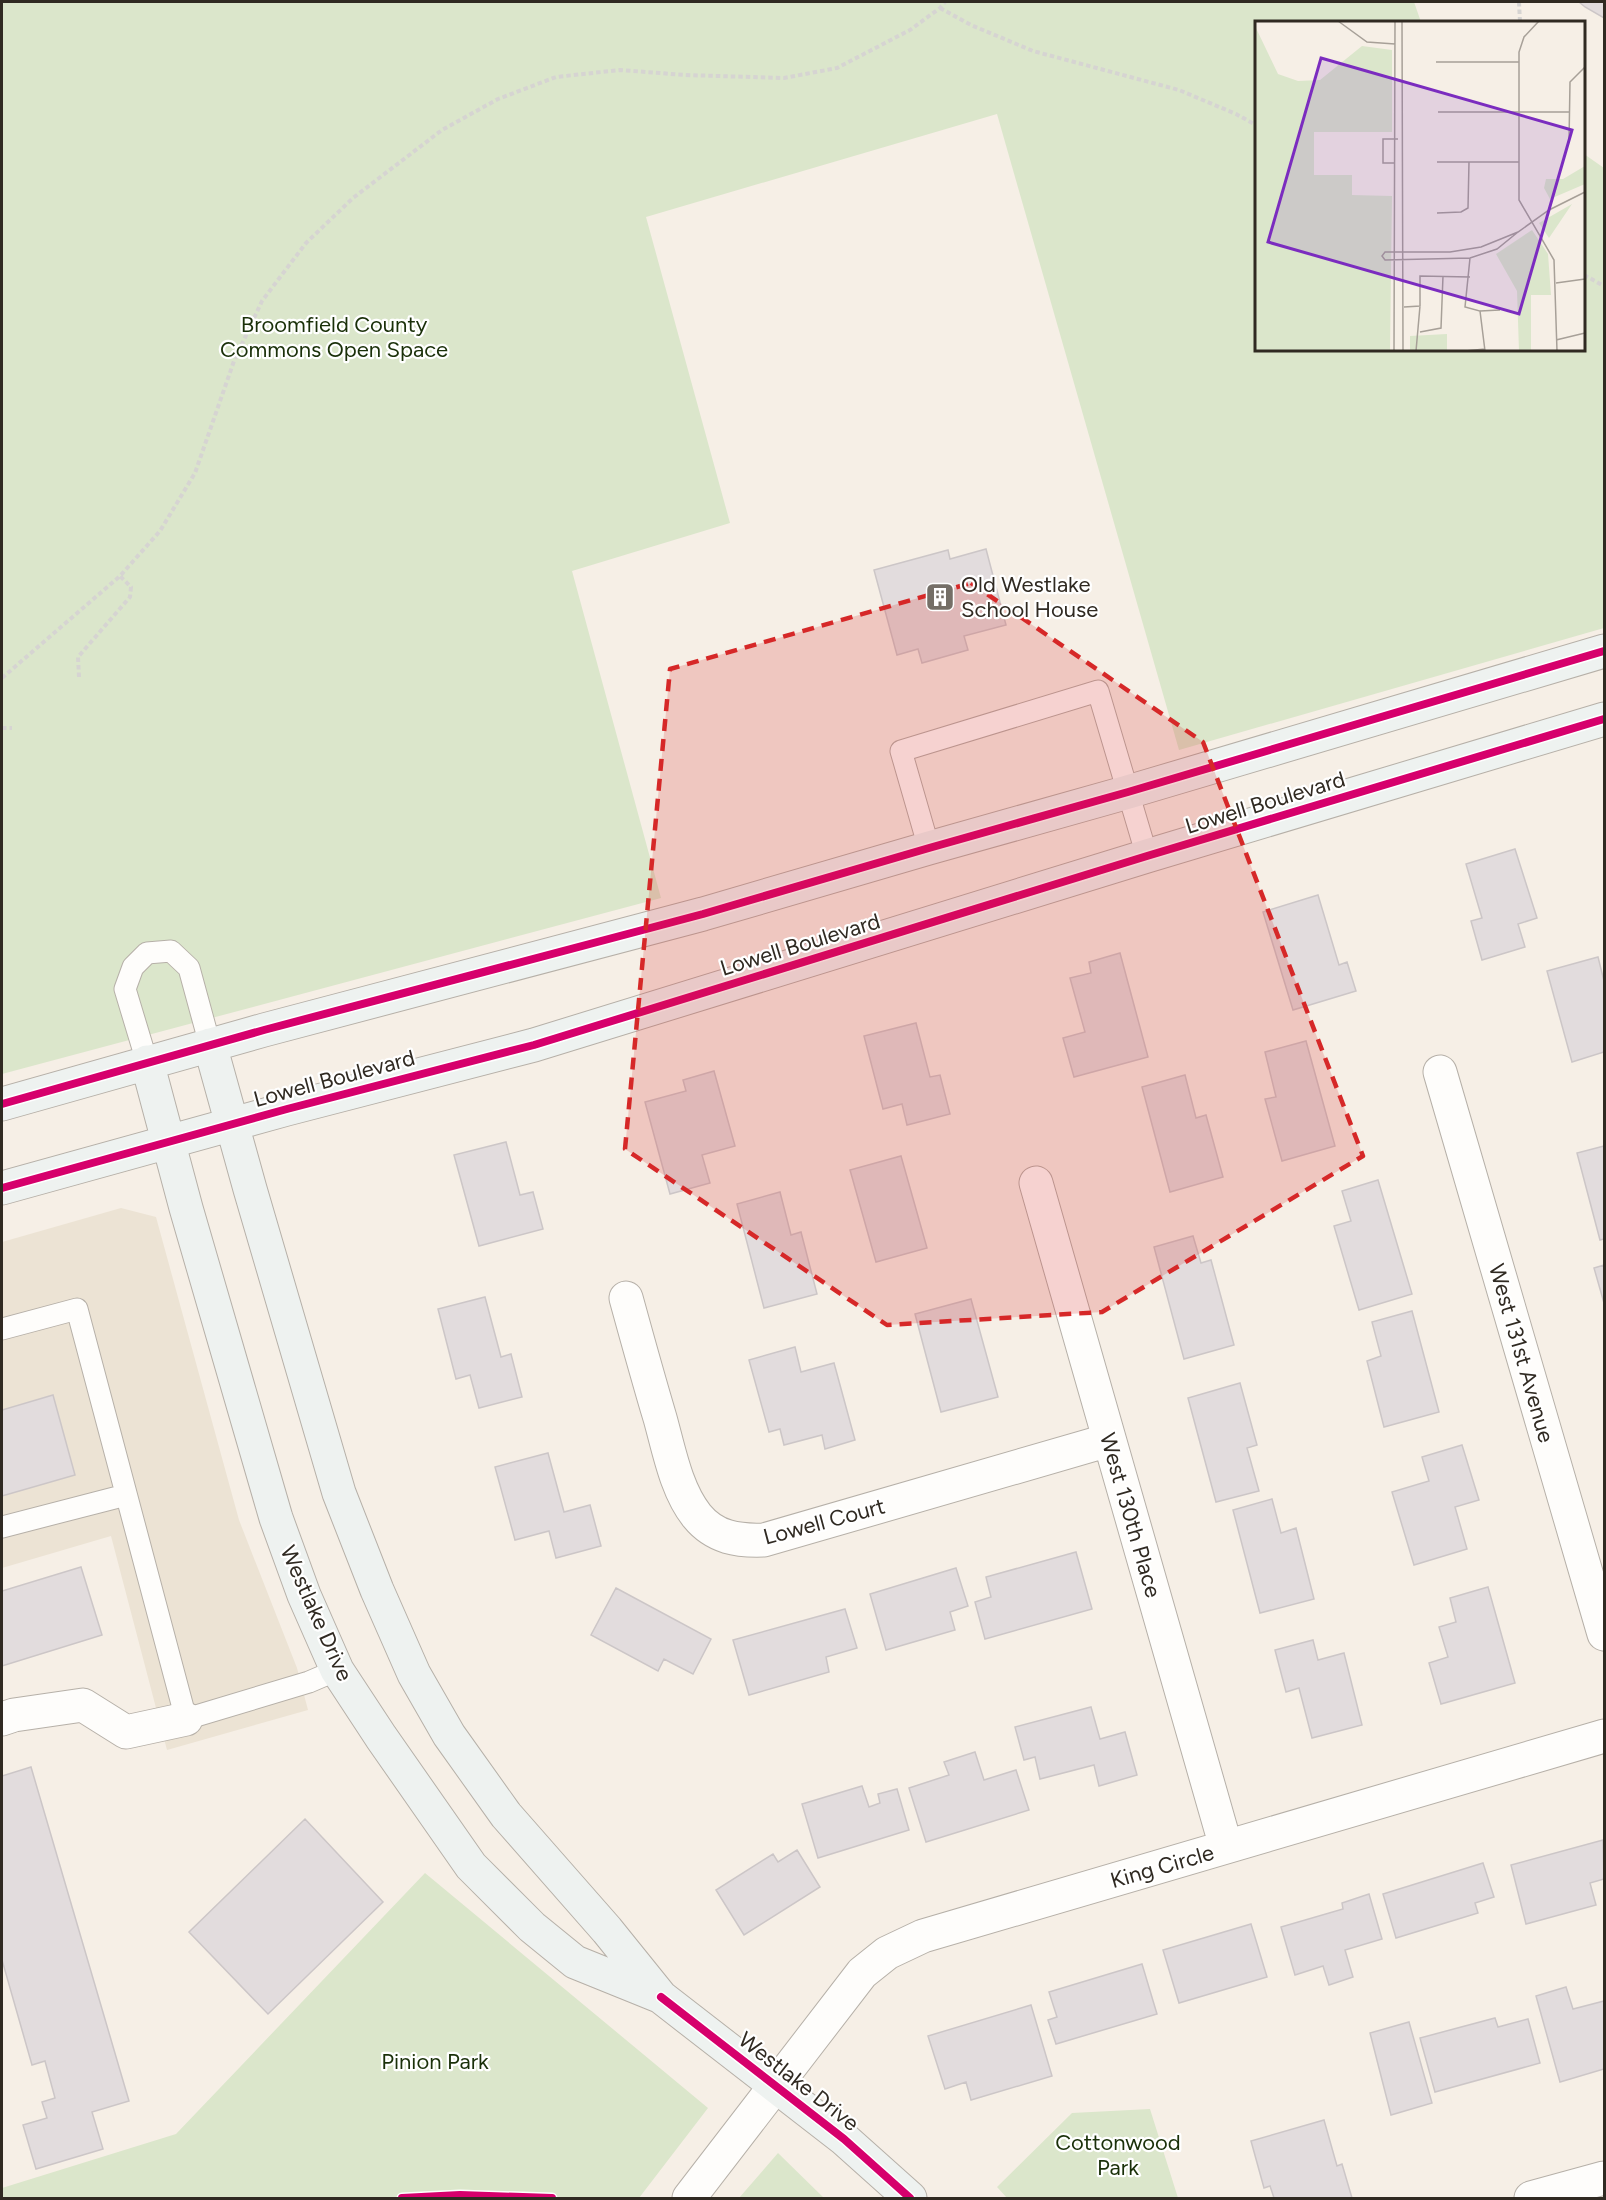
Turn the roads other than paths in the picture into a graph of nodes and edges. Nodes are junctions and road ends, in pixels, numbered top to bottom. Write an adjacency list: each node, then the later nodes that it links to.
1 (1605, 651): 3 (main road)
2 (1605, 719): 5 (main road, Lowell Boulevard)
3 (1128, 792): 4 (main road); 4 (lane); 5 (lane)
4 (929, 848): 6 (main road)
5 (1147, 856): 10 (main road, Lowell Boulevard)
6 (210, 1045): 7 (main road); 7 (lane); 10 (main road, Westlake Drive)
7 (147, 1062): 9 (main road); 11 (main road, Westlake Drive)
8 (1440, 1072): 19 (street, West 131st Avenue)
9 (2, 1104)
10 (232, 1124): 11 (main road, Lowell Boulevard); 25 (main road, Westlake Drive)
11 (168, 1141): 13 (main road, Lowell Boulevard); 20 (main road, Westlake Drive)
12 (1036, 1183): 16 (street, West 130th Place)
13 (2, 1188)
14 (626, 1298): 16 (street, Lowell Court)
15 (2, 1329): 17 (lane)
16 (1109, 1440): 24 (street, West 130th Place)
17 (126, 1495): 18 (lane); 22 (lane)
18 (2, 1527)
19 (1605, 1634)
20 (337, 1670): 22 (lane); 25 (main road, Westlake Drive)
21 (2, 1719): 22 (street)
22 (186, 1719)
23 (1605, 1736): 24 (street, King Circle)
24 (1226, 1847): 26 (street, King Circle)
25 (661, 1997): 26 (main road, Westlake Drive)
26 (776, 2085): 28 (street, King Circle); 29 (main road, Westlake Drive)
27 (1605, 2178): 30 (street)
28 (688, 2199)
29 (910, 2199)
30 (1531, 2199)

